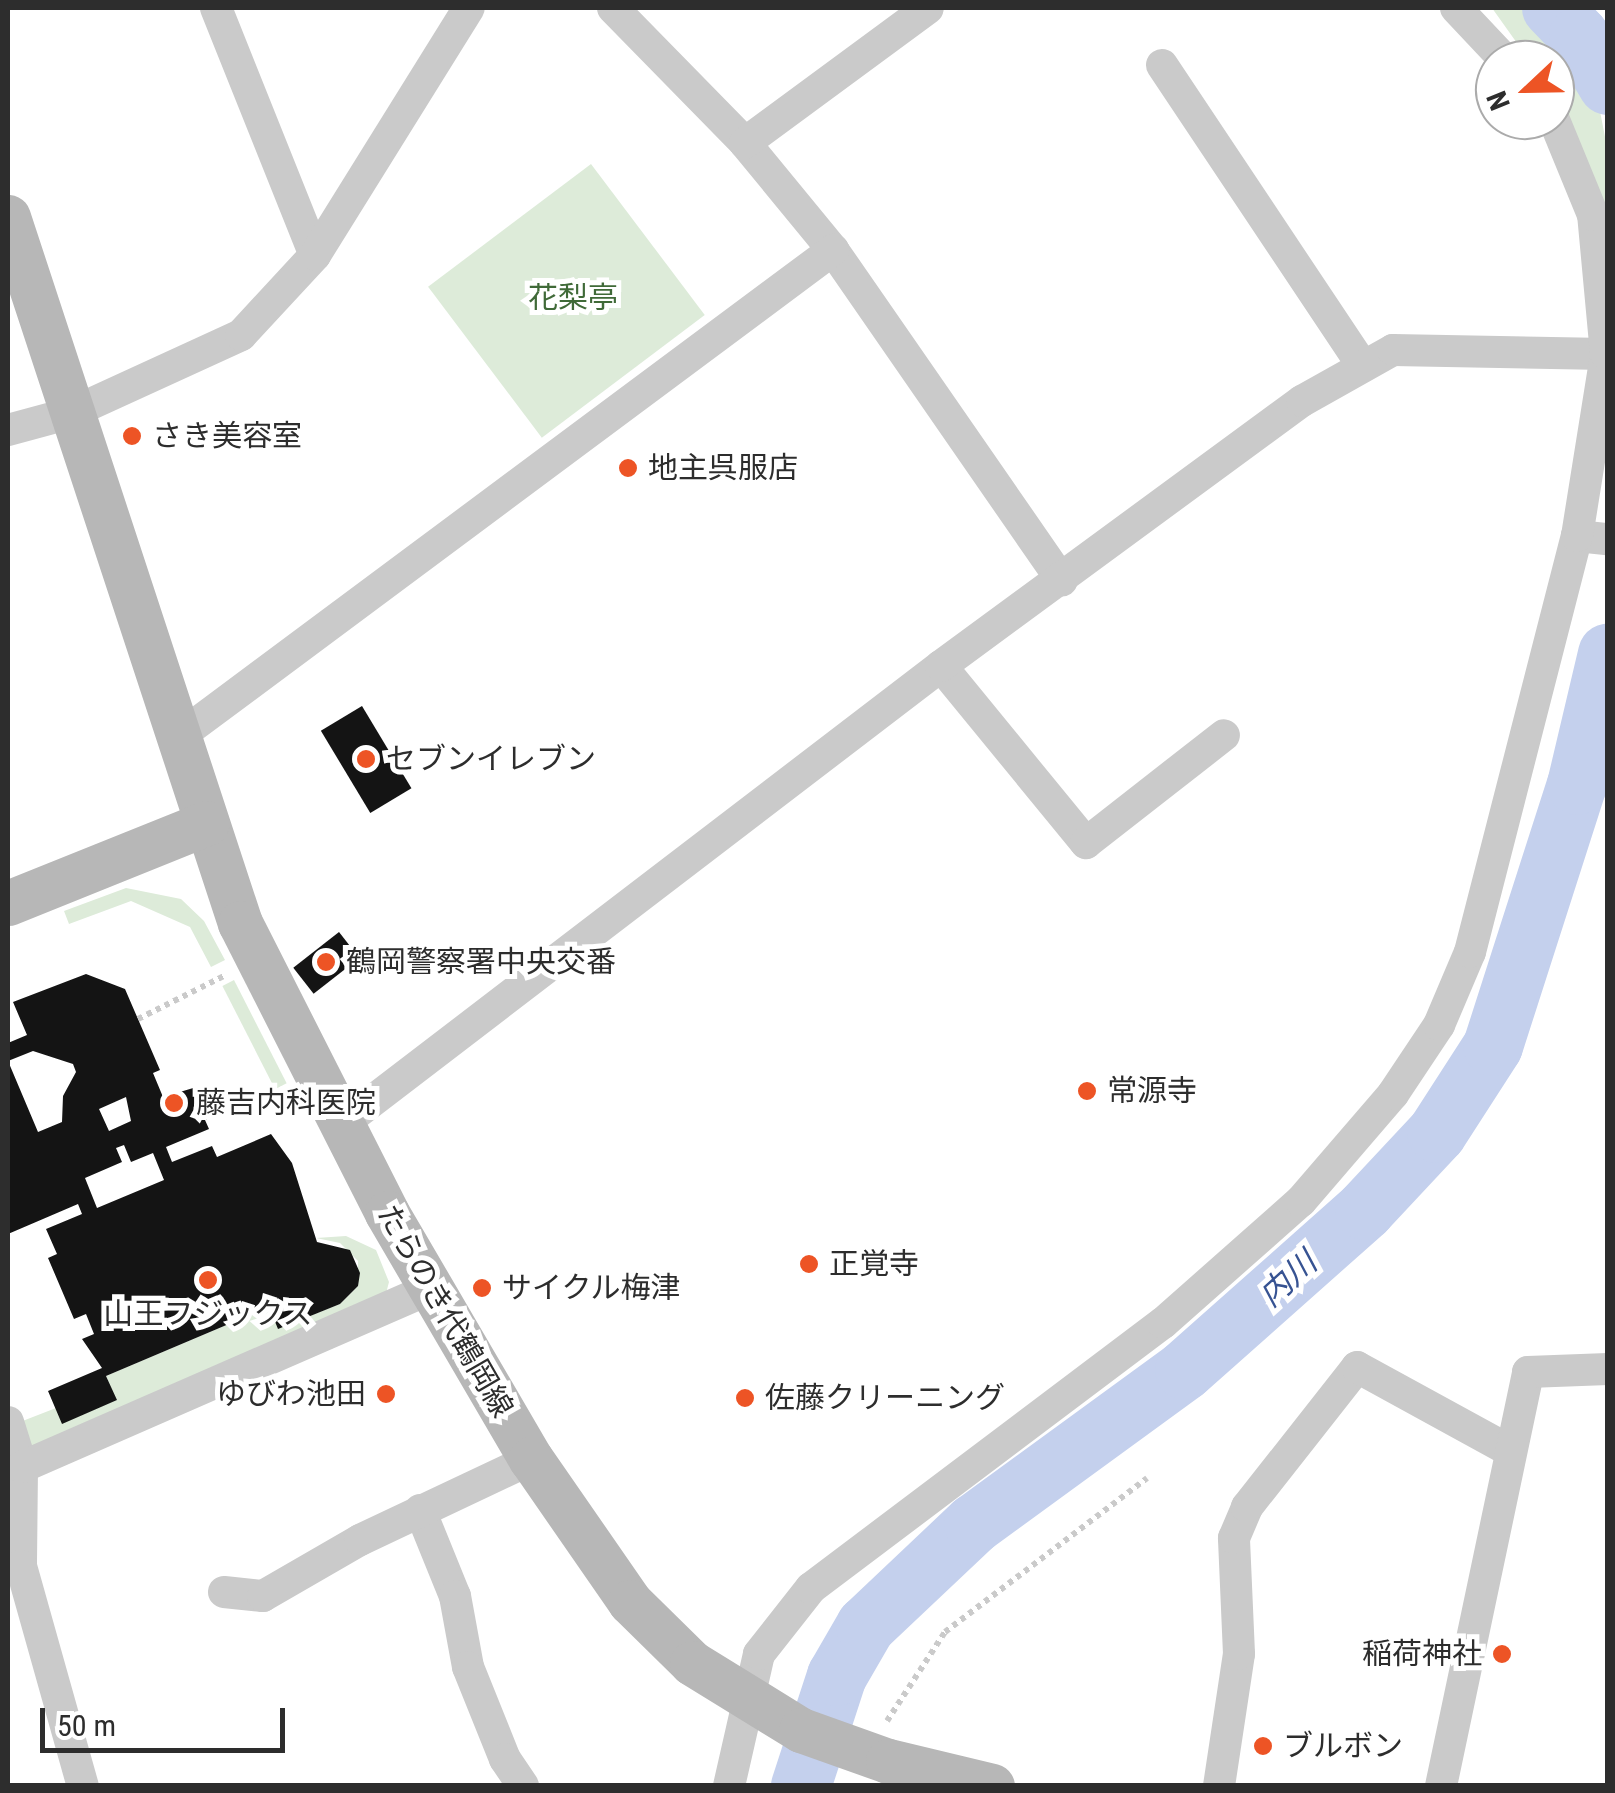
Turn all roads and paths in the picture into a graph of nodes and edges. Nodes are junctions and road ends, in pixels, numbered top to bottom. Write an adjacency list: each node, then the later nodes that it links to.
1 (216, 8): 12 (street)
2 (470, 8): 12 (street)
3 (613, 8): 9 (street)
4 (928, 8): 9 (street)
5 (1456, 8): 6 (street)
6 (1486, 40)
7 (1162, 65): 14 (street)
8 (1562, 140): 13 (street)
9 (745, 143): 11 (street)
10 (8, 217): 15 (main road, たらのき代鶴岡線)
11 (833, 250): 18 (street); 21 (street)
12 (315, 254): 15 (street)
13 (1606, 354): 14 (street); 17 (street)
14 (1363, 366): 18 (street)
15 (70, 413): 16 (street); 21 (main road, たらのき代鶴岡線)
16 (8, 430)
17 (1592, 538): 36 (street)
18 (1062, 581): 19 (street)
19 (941, 666): 20 (street); 26 (street)
20 (1224, 734)
21 (176, 738): 22 (main road, たらのき代鶴岡線)
22 (206, 822): 23 (main road); 26 (main road, たらのき代鶴岡線)
23 (8, 903)
24 (237, 969): 25 (path)
25 (138, 1019)
26 (341, 1125): 27 (main road, たらのき代鶴岡線)
27 (429, 1289): 31 (main road, たらのき代鶴岡線); 32 (street)
28 (1608, 1369): 30 (street)
29 (8, 1422): 32 (street)
30 (1508, 1449): 42 (street); 43 (street)
31 (531, 1459): 34 (street); 36 (main road, たらのき代鶴岡線)
32 (22, 1467): 38 (street)
33 (1147, 1478): 37 (path)
34 (420, 1510): 35 (street); 39 (street)
35 (224, 1592)
36 (758, 1707): 37 (main road, たらのき代鶴岡線); 40 (street)
37 (898, 1767): 41 (main road, たらのき代鶴岡線)
38 (83, 1786)
39 (524, 1786)
40 (729, 1786)
41 (992, 1786)
42 (1219, 1786)
43 (1441, 1786)

